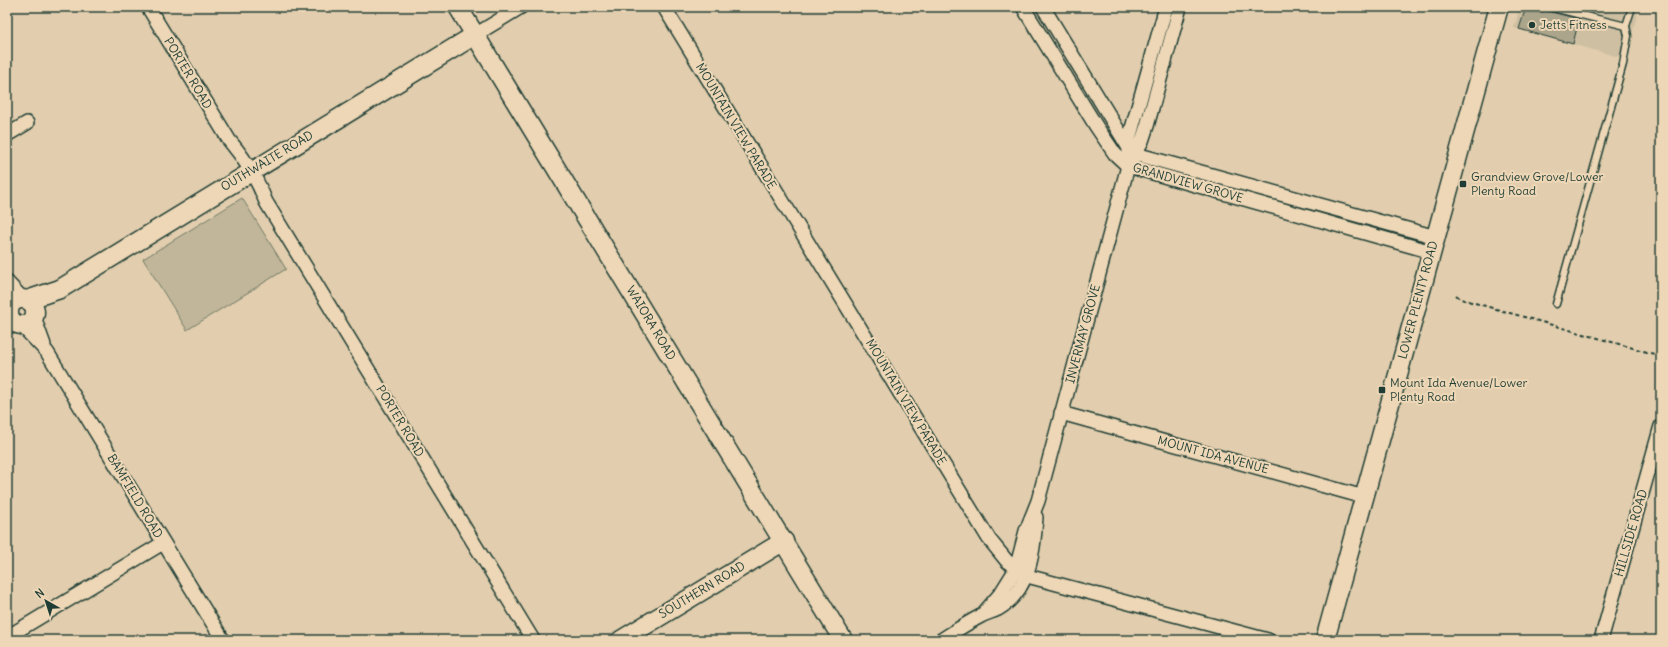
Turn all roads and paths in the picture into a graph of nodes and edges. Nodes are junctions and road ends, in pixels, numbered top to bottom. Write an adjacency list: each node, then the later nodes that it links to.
1 (148, 7): 18 (street, PORTER ROAD)
2 (458, 7): 13 (main road, WAIORA ROAD)
3 (521, 7): 13 (street)
4 (664, 7): 30 (street, MOUNTAIN VIEW PARADE)
5 (1023, 7): 17 (street, GRANDVIEW GROVE)
6 (1043, 7): 16 (street, GRANDVIEW GROVE)
7 (1166, 7): 16 (street, INVERMAY GROVE)
8 (1180, 7): 16 (street, INVERMAY GROVE)
9 (1499, 7): 19 (main road, LOWER PLENTY ROAD)
10 (1549, 7): 12 (lane)
11 (1632, 7): 12 (lane)
12 (1626, 26): 22 (lane)
13 (475, 35): 18 (main road, OUTHWAITE ROAD); 28 (main road, WAIORA ROAD)
14 (27, 123): 15 (street)
15 (7, 135)
16 (1132, 151): 17 (street, INVERMAY GROVE); 19 (street, GRANDVIEW GROVE)
17 (1128, 166): 19 (street, GRANDVIEW GROVE); 25 (street, INVERMAY GROVE)
18 (248, 173): 23 (main road, OUTHWAITE ROAD); 33 (street, PORTER ROAD)
19 (1434, 244): 27 (main road, LOWER PLENTY ROAD)
20 (7, 282): 23 (street, BAMFIELD ROAD)
21 (1456, 295): 24 (path)
22 (1556, 304)
23 (18, 312): 29 (street, BAMFIELD ROAD)
24 (1661, 356)
25 (1061, 413): 27 (street, MOUNT IDA AVENUE); 30 (street, INVERMAY GROVE)
26 (1661, 426): 39 (street, HILLSIDE ROAD)
27 (1364, 497): 38 (main road, LOWER PLENTY ROAD)
28 (784, 541): 34 (main road, SOUTHERN ROAD); 35 (main road, WAIORA ROAD)
29 (163, 542): 31 (street); 32 (street, BAMFIELD ROAD)
30 (1021, 572): 36 (street, INVERMAY GROVE); 37 (street, MOUNTAIN VIEW PARADE)
31 (7, 637)
32 (223, 640)
33 (533, 640)
34 (621, 640)
35 (843, 640)
36 (941, 640)
37 (1268, 640)
38 (1325, 640)
39 (1601, 640)

